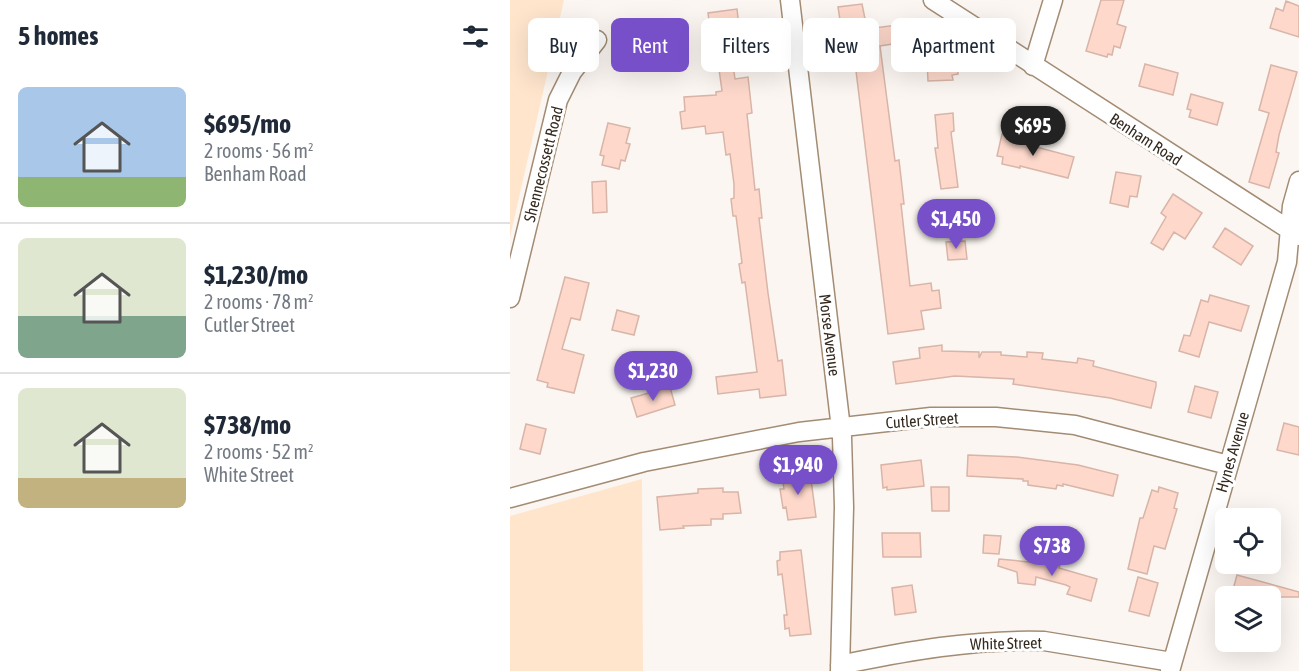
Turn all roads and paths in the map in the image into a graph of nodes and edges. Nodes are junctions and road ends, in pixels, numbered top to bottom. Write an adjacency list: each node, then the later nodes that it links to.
1 (790, 0): 9 (street, Morse Avenue)
2 (933, 0): 4 (street, Benham Road)
3 (1053, 0): 4 (street)
4 (1033, 66): 7 (street, Benham Road)
5 (572, 72): 8 (street, Shennecossett Road)
6 (1299, 181): 7 (street, Hynes Avenue)
7 (1294, 234): 10 (street, Hynes Avenue)
8 (510, 298)
9 (842, 427): 10 (street, Cutler Street); 11 (street, Cutler Street); 13 (street, Morse Avenue)
10 (1228, 465): 12 (street, Hynes Avenue)
11 (510, 498)
12 (1171, 667): 13 (street, White Street)
13 (840, 668)

